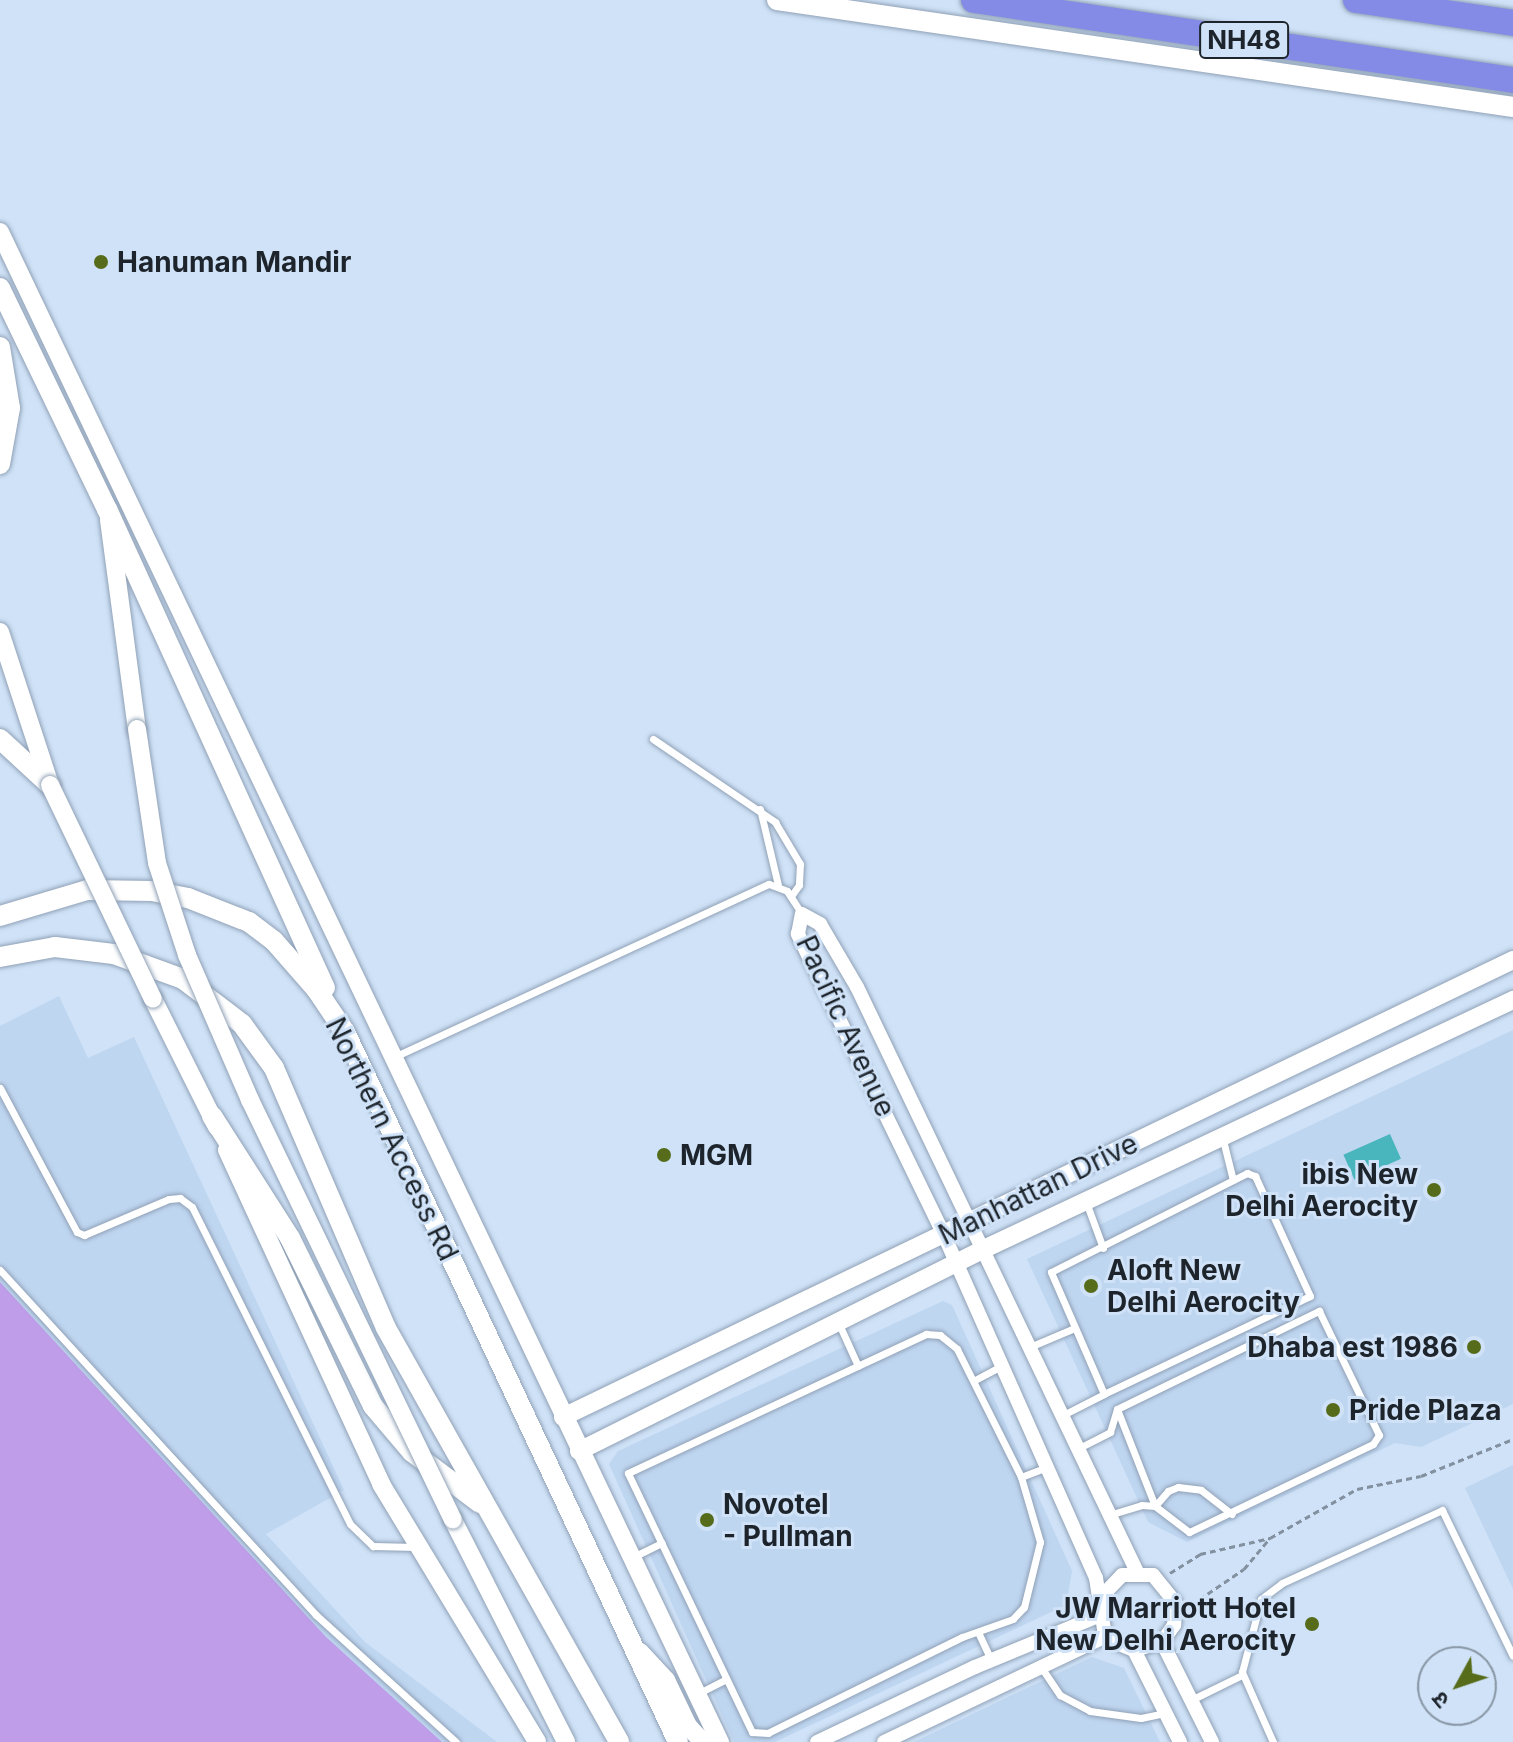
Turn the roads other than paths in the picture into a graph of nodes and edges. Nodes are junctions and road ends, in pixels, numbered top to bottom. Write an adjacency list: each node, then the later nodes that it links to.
1 (777, 0): 6 (main road)
2 (974, 0): 5 (highway, NH48)
3 (1356, 0): 4 (highway)
4 (1513, 23)
5 (1513, 80)
6 (1513, 107)
7 (0, 232): 25 (street)
8 (0, 288): 11 (main road)
9 (0, 347): 10 (main road)
10 (0, 464)
11 (107, 509): 24 (main road); 76 (street, bridge)
12 (0, 632): 15 (street)
13 (0, 739): 15 (main road)
14 (653, 739): 16 (lane)
15 (50, 785): 27 (street, bridge)
16 (760, 807): 17 (lane); 18 (lane)
17 (778, 885): 18 (lane); 25 (lane)
18 (791, 896): 19 (lane)
19 (802, 914): 31 (street, Pacific Avenue); 32 (street, Pacific Avenue)
20 (0, 916): 24 (main road, Northern Access Rd)
21 (0, 957): 51 (main road)
22 (1513, 960): 31 (street, Manhattan Drive)
23 (1513, 1000): 28 (street, Manhattan Drive)
24 (345, 1032): 63 (main road, Northern Access Rd)
25 (392, 1058): 46 (street)
26 (0, 1088): 56 (lane)
27 (212, 1116): 51 (main road); 56 (street)
28 (1223, 1137): 29 (lane); 30 (street, Manhattan Drive)
29 (1233, 1180): 33 (lane); 43 (lane)
30 (1086, 1202): 33 (lane); 34 (street, Manhattan Drive)
31 (971, 1221): 32 (street, Manhattan Drive); 34 (street, Pacific Avenue)
32 (944, 1235): 35 (street, Pacific Avenue); 46 (street, Manhattan Drive)
33 (1103, 1248): 38 (lane)
34 (984, 1249): 35 (street, Manhattan Drive); 39 (street, Pacific Avenue)
35 (955, 1263): 37 (street, Manhattan Drive); 41 (street, Pacific Avenue)
36 (0, 1270): 74 (lane)
37 (839, 1324): 40 (lane); 48 (street, Manhattan Drive)
38 (1072, 1329): 39 (lane); 43 (lane)
39 (1032, 1346): 45 (street, Pacific Avenue)
40 (858, 1366): 42 (lane); 55 (lane)
41 (1001, 1366): 42 (lane); 49 (street, Pacific Avenue)
42 (975, 1380): 50 (lane)
43 (1104, 1394): 45 (lane)
44 (1117, 1409): 47 (lane); 52 (lane); 53 (lane)
45 (1063, 1415): 47 (street, Pacific Avenue)
46 (563, 1417): 48 (street)
47 (1079, 1448): 54 (street, Pacific Avenue)
48 (579, 1451): 57 (street)
49 (1047, 1467): 50 (lane); 59 (street, Pacific Avenue)
50 (1021, 1477): 61 (lane)
51 (483, 1505): 77 (main road)
52 (1155, 1506): 53 (lane); 53 (lane); 54 (lane)
53 (1232, 1514)
54 (1109, 1515): 58 (street, Pacific Avenue)
55 (662, 1543): 57 (lane); 70 (lane)
56 (416, 1547): 75 (street)
57 (631, 1557): 71 (street)
58 (1137, 1572): 59 (street); 64 (street)
59 (1101, 1597): 60 (street)
60 (1098, 1616): 62 (street); 67 (street)
61 (978, 1632): 67 (lane); 70 (lane)
62 (1108, 1635): 65 (street); 68 (street)
63 (630, 1642): 78 (main road, Northern Access Rd); 79 (street)
64 (1162, 1642): 65 (street); 72 (street)
65 (1134, 1650): 73 (street)
66 (1513, 1656): 69 (lane)
67 (991, 1660): 81 (street)
68 (1041, 1667): 73 (lane); 82 (street)
69 (1242, 1675): 72 (lane); 85 (lane)
70 (726, 1679): 71 (lane)
71 (697, 1694): 80 (street)
72 (1191, 1700): 84 (street)
73 (1165, 1713): 83 (street)
74 (456, 1742)
75 (537, 1742)
76 (566, 1742)
77 (619, 1742)
78 (678, 1742)
79 (703, 1742)
80 (720, 1742)
81 (817, 1742)
82 (884, 1742)
83 (1180, 1742)
84 (1212, 1742)
85 (1273, 1742)

